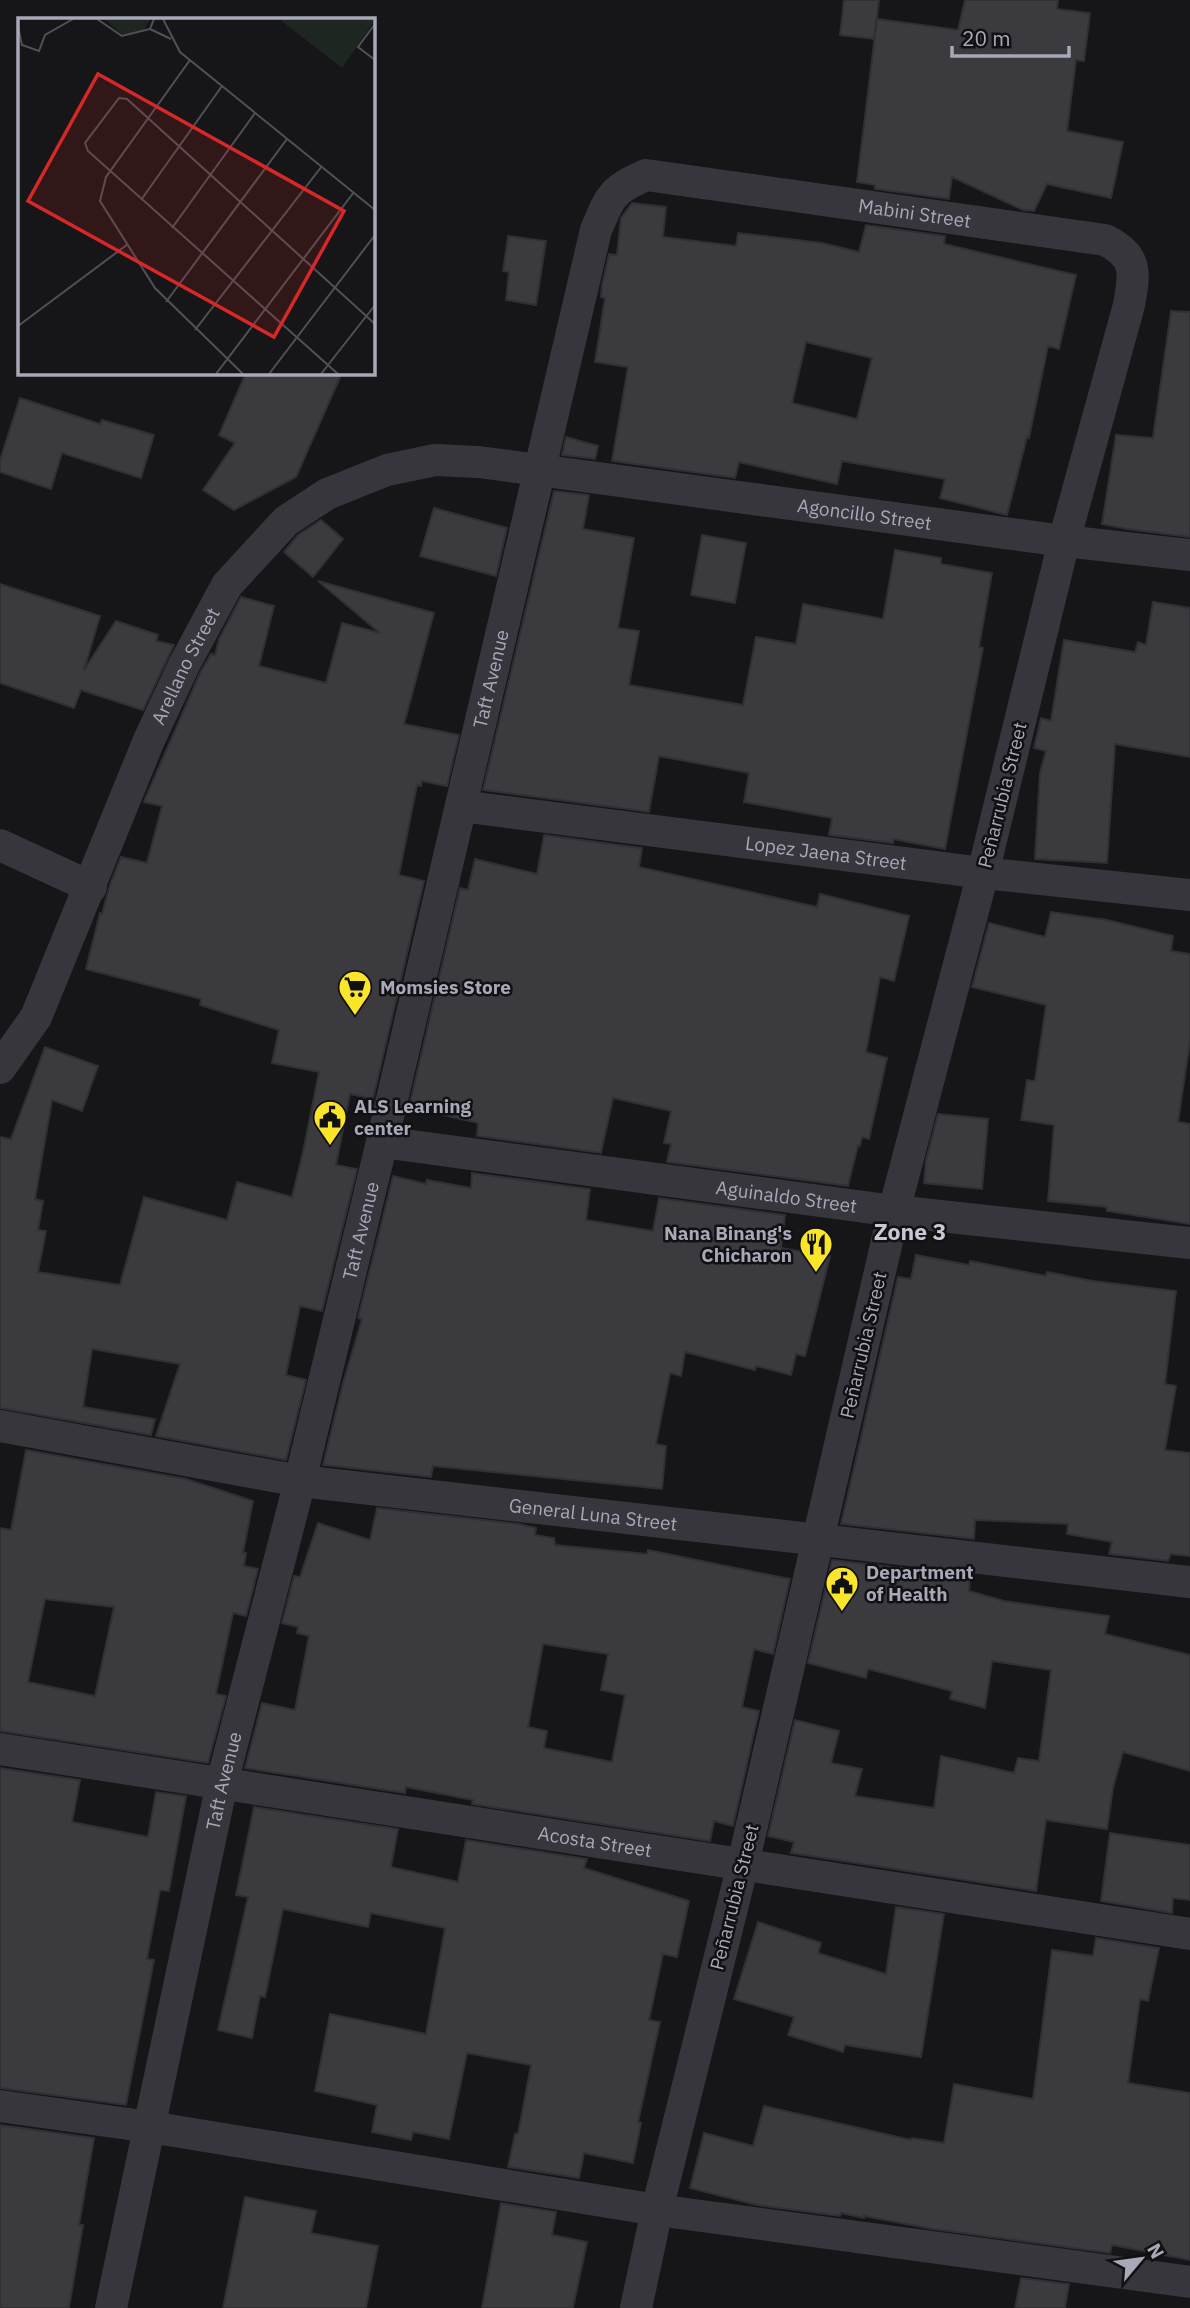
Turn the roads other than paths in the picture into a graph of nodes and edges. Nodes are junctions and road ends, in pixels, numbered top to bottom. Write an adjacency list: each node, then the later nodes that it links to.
1 (646, 175): 2 (street, Mabini Street); 3 (street, Taft Avenue)
2 (1129, 306): 4 (street, Peñarrubia Street)
3 (540, 472): 4 (street, Agoncillo Street); 6 (street, Taft Avenue); 9 (street, Arellano Street)
4 (1064, 541): 5 (street, Agoncillo Street); 8 (street, Peñarrubia Street)
5 (1190, 555)
6 (461, 806): 8 (street, Lopez Jaena Street); 12 (street, Taft Avenue)
7 (0, 845): 9 (street)
8 (983, 873): 10 (street, Lopez Jaena Street); 13 (street, Peñarrubia Street)
9 (91, 887): 11 (street, Arellano Street)
10 (1190, 895)
11 (0, 1068)
12 (382, 1142): 13 (street, Aguinaldo Street); 16 (street, Taft Avenue)
13 (894, 1211): 14 (street, Aguinaldo Street); 17 (street, Peñarrubia Street)
14 (1190, 1243)
15 (0, 1426): 16 (street, General Luna Street)
16 (300, 1481): 17 (street, General Luna Street); 20 (street, Taft Avenue)
17 (819, 1538): 18 (street, General Luna Street); 21 (street, Peñarrubia Street)
18 (1190, 1581)
19 (0, 1749): 20 (street, Acosta Street)
20 (222, 1783): 21 (street, Acosta Street); 24 (street, Taft Avenue)
21 (743, 1864): 22 (street, Acosta Street); 25 (street, Peñarrubia Street)
22 (1190, 1934)
23 (0, 2106): 24 (street)
24 (150, 2127): 25 (street); 27 (street, Taft Avenue)
25 (657, 2210): 26 (street); 28 (street, Peñarrubia Street)
26 (1190, 2282)
27 (111, 2308)
28 (636, 2308)

